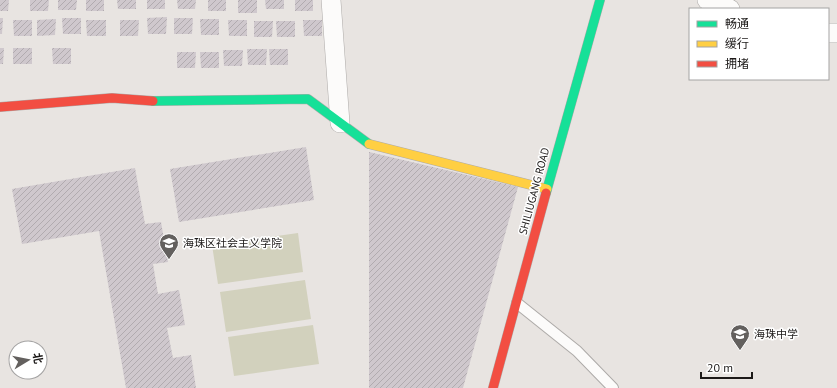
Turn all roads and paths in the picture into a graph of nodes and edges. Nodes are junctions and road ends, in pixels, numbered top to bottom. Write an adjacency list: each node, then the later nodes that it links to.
1 (331, 0): 6 (street)
2 (600, 0): 7 (street, SHILIUGANG ROAD)
3 (707, 0): 4 (street)
4 (727, 8)
5 (0, 107): 6 (street)
6 (340, 123): 7 (street)
7 (547, 189): 8 (street, SHILIUGANG ROAD)
8 (517, 303): 9 (street, SHILIUGANG ROAD); 10 (lane)
9 (493, 388)
10 (613, 388)

